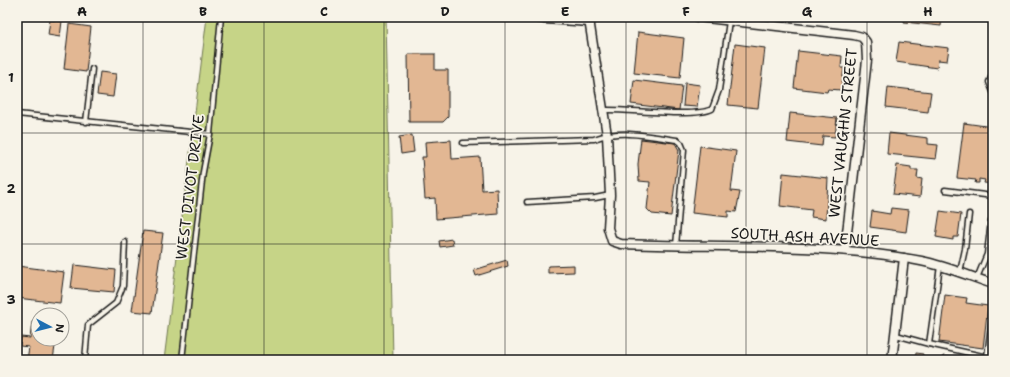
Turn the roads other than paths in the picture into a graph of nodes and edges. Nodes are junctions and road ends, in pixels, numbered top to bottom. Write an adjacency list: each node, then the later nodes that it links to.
1 (221, 17): 13 (lane, WEST DIVOT DRIVE)
2 (524, 17): 4 (lane)
3 (698, 17): 6 (street)
4 (564, 19): 5 (lane)
5 (590, 20): 10 (street)
6 (729, 21): 10 (lane); 24 (street, WEST VAUGHN STREET)
7 (92, 68): 12 (lane)
8 (993, 73): 9 (lane)
9 (993, 92)
10 (604, 110): 14 (street)
11 (17, 114): 12 (lane)
12 (86, 122): 13 (lane)
13 (210, 134): 35 (lane, WEST DIVOT DRIVE)
14 (607, 135): 15 (lane); 17 (street); 23 (lane)
15 (463, 143)
16 (945, 190): 18 (lane)
17 (610, 195): 19 (lane); 23 (street, SOUTH ASH AVENUE)
18 (993, 196)
19 (527, 202)
20 (969, 214): 27 (lane)
21 (993, 220): 28 (lane)
22 (125, 242): 34 (lane)
23 (676, 246): 24 (street, SOUTH ASH AVENUE)
24 (845, 250): 25 (street, SOUTH ASH AVENUE)
25 (904, 258): 26 (street, SOUTH ASH AVENUE); 31 (street)
26 (940, 266): 27 (street, SOUTH ASH AVENUE); 32 (lane)
27 (960, 272): 28 (street, SOUTH ASH AVENUE)
28 (977, 279): 29 (street, SOUTH ASH AVENUE)
29 (993, 284)
30 (993, 310): 33 (lane)
31 (896, 334): 32 (lane); 36 (street)
32 (929, 344): 33 (lane)
33 (987, 359)
34 (85, 360)
35 (182, 360)
36 (892, 360)

